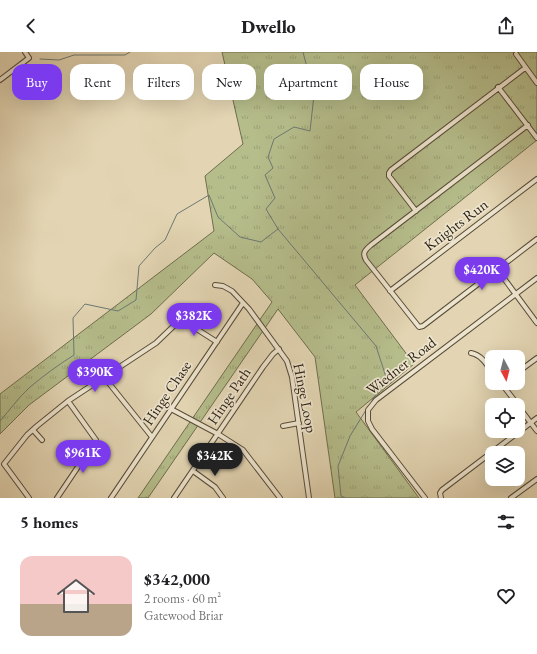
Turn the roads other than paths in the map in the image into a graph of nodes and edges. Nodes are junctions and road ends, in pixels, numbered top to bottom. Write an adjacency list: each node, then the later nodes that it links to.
1 (25, 52): 4 (street)
2 (516, 54): 3 (street)
3 (525, 68): 5 (street); 6 (street)
4 (0, 80)
5 (537, 83)
6 (498, 87): 7 (street); 10 (street)
7 (528, 125): 8 (street); 10 (street)
8 (537, 138)
9 (537, 179): 15 (street, Knights Run)
10 (416, 211): 15 (street)
11 (537, 239): 12 (street)
12 (497, 269): 15 (street); 16 (street)
13 (537, 278): 16 (street, Wiedner Road)
14 (216, 285): 17 (street, Hinge Loop)
15 (390, 291)
16 (516, 294): 18 (street); 49 (street, Wiedner Road)
17 (243, 303): 19 (street, Hinge Chase); 20 (street, Hinge Loop)
18 (537, 323)
19 (217, 342): 25 (street); 29 (street, Hinge Chase)
20 (280, 349): 32 (street, Hinge Loop); 37 (street, Hinge Path)
21 (471, 352): 23 (street)
22 (537, 358): 24 (street)
23 (485, 363)
24 (525, 367)
25 (104, 377): 28 (street); 38 (street)
26 (507, 390): 27 (street)
27 (513, 398)
28 (68, 401): 35 (street); 43 (street)
29 (171, 409): 37 (street); 38 (street, Hinge Chase)
30 (525, 415): 33 (street)
31 (537, 418): 33 (street)
32 (298, 423): 34 (street); 48 (street, Hinge Loop)
33 (531, 423): 36 (street); 50 (street)
34 (283, 426)
35 (33, 430): 39 (street); 42 (street)
36 (537, 431)
37 (218, 434): 40 (street, Hinge Path); 47 (street)
38 (152, 438): 44 (street, Hinge Chase)
39 (42, 440)
40 (193, 471): 45 (street, Hinge Path); 46 (street)
41 (537, 479): 51 (street)
42 (29, 498)
43 (57, 498)
44 (111, 498)
45 (174, 498)
46 (223, 498)
47 (280, 498)
48 (309, 498)
49 (425, 498)
50 (442, 498)
51 (511, 498)

